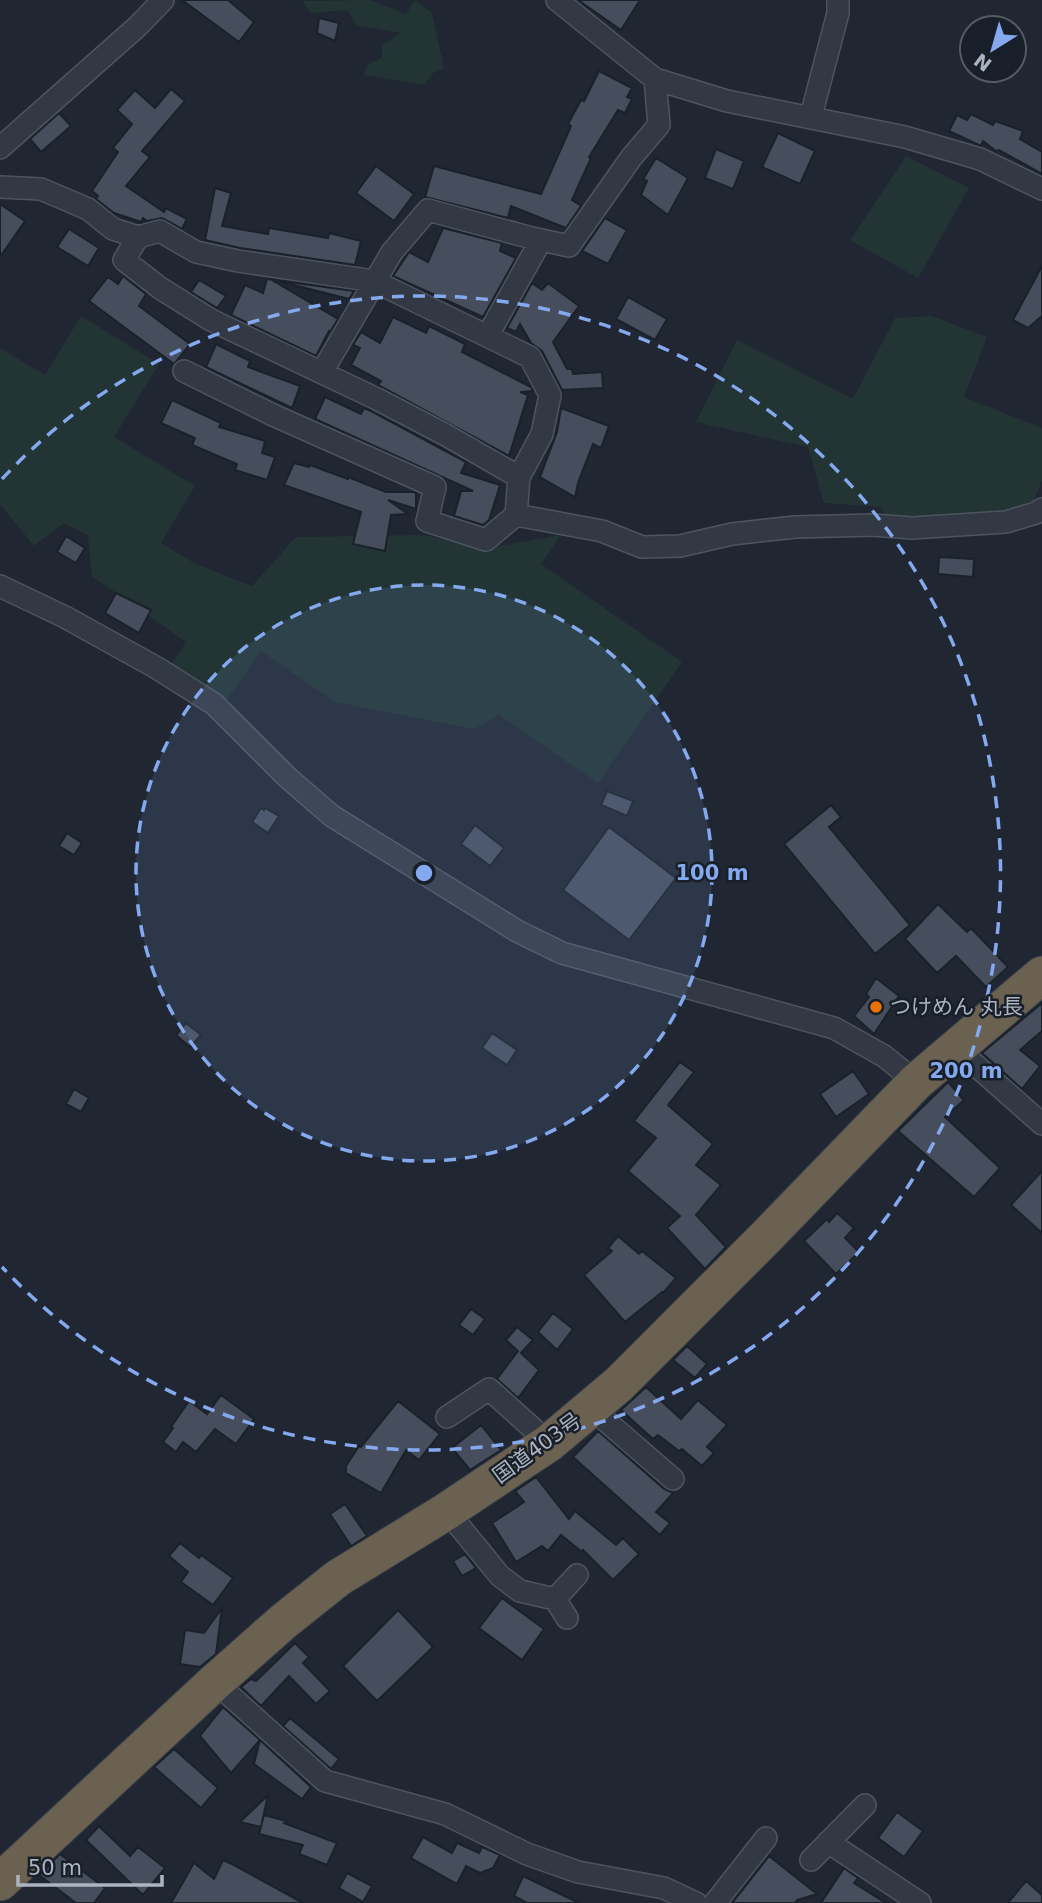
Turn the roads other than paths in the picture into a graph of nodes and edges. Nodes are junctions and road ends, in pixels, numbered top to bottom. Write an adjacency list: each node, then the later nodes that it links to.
1 (163, 0): 6 (street)
2 (556, 0): 4 (street)
3 (838, 0): 5 (street)
4 (654, 79): 5 (street); 10 (street)
5 (811, 116): 8 (street)
6 (0, 148)
7 (0, 187): 9 (street)
8 (1042, 189)
9 (138, 237): 11 (street); 14 (street)
10 (541, 240): 11 (street); 12 (street)
11 (374, 281): 12 (street); 14 (street)
12 (488, 335): 15 (street)
13 (184, 371): 17 (street)
14 (322, 372): 15 (street)
15 (519, 477): 17 (street)
16 (1042, 509): 17 (street)
17 (516, 515)
18 (0, 586): 21 (street)
19 (1042, 975): 20 (highway, 国道403号)
20 (956, 1048): 21 (highway, 国道403号); 22 (street)
21 (916, 1082): 23 (highway, 国道403号)
22 (1042, 1124)
23 (591, 1408): 25 (highway, 国道403号); 26 (street)
24 (447, 1417): 25 (street)
25 (549, 1443): 27 (highway, 国道403号)
26 (673, 1479)
27 (447, 1511): 29 (street); 31 (highway, 国道403号)
28 (577, 1575): 29 (street)
29 (555, 1599): 30 (street)
30 (567, 1618)
31 (215, 1682): 36 (highway, 国道403号); 37 (street)
32 (865, 1805): 34 (street)
33 (766, 1838): 40 (street)
34 (828, 1842): 35 (street); 38 (street)
35 (811, 1860)
36 (0, 1882)
37 (636, 1894): 39 (street)
38 (897, 1897): 41 (street)
39 (696, 1903)
40 (715, 1903)
41 (920, 1903)

